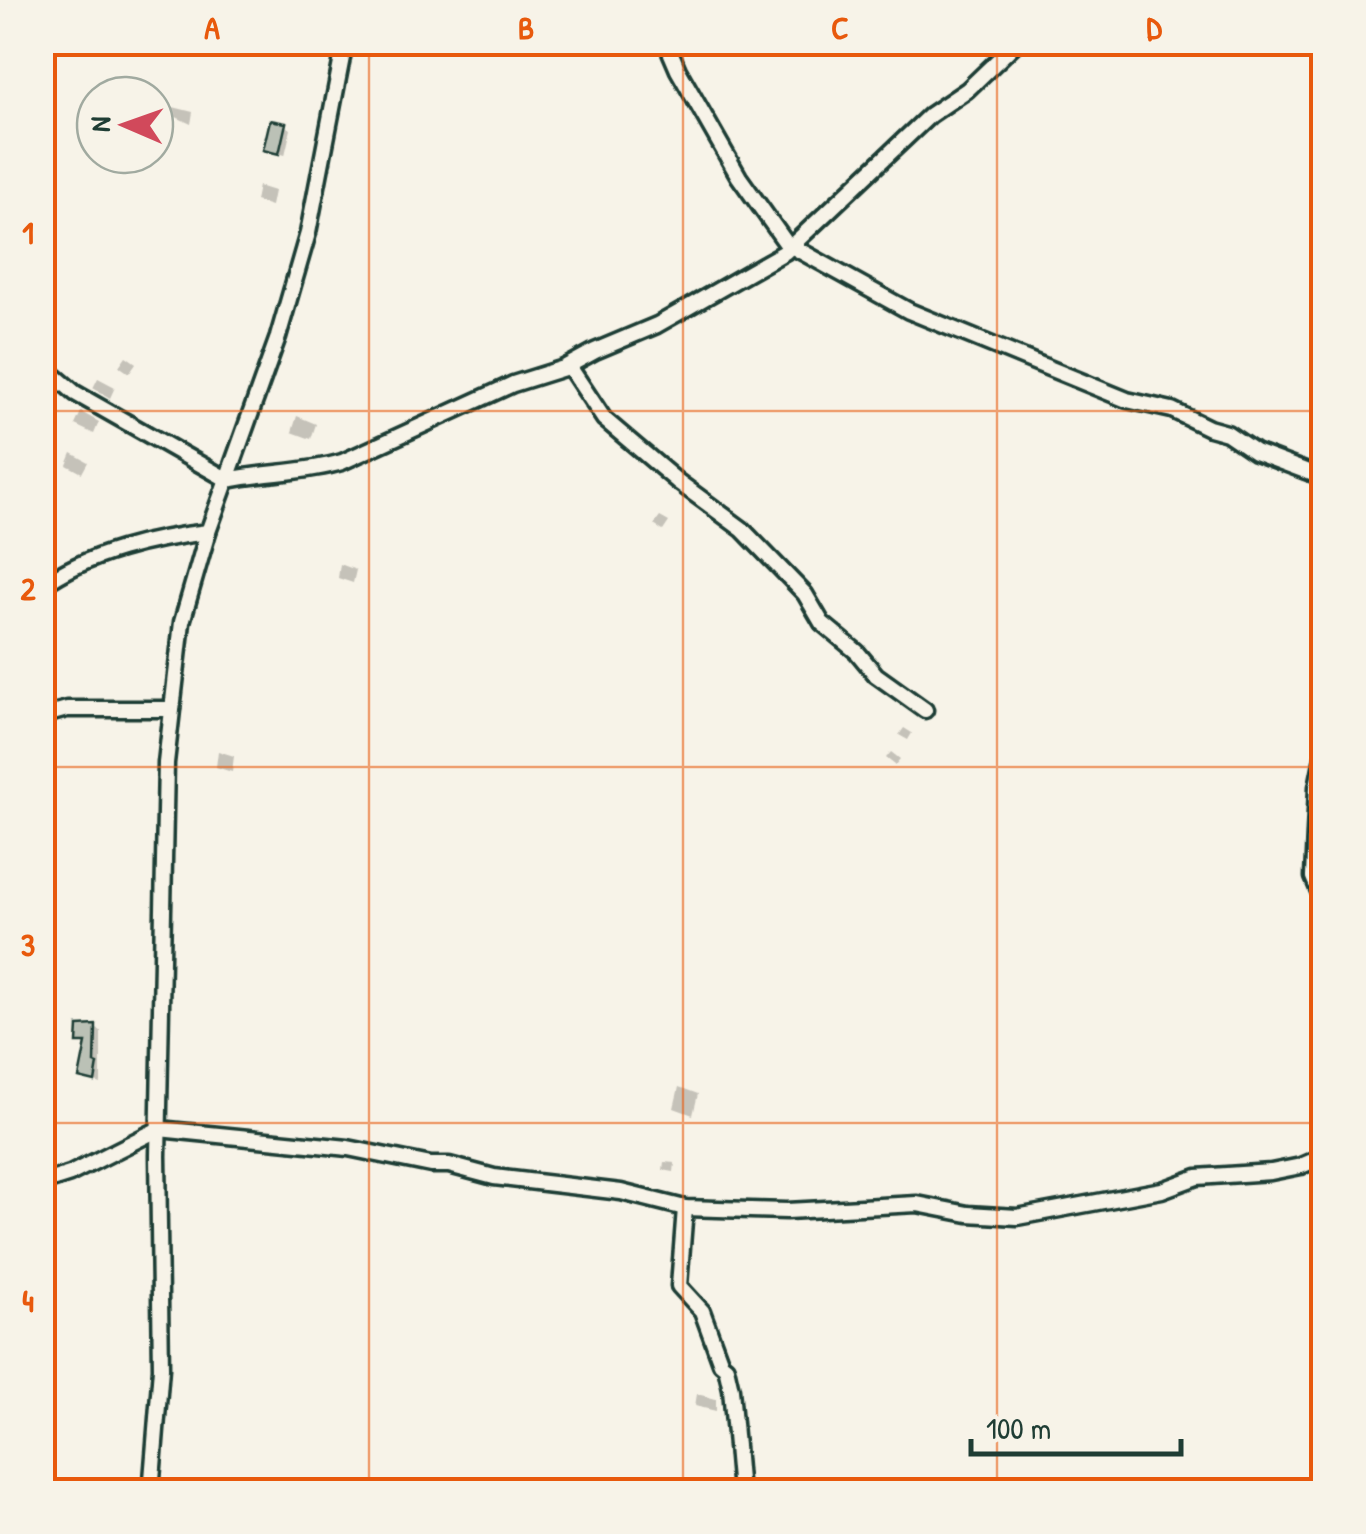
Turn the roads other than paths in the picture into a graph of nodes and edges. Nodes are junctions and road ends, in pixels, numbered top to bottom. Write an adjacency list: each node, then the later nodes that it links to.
1 (345, 42): 8 (street)
2 (666, 42): 4 (street)
3 (1018, 42): 4 (street)
4 (792, 246): 6 (street); 7 (street)
5 (42, 365): 8 (street)
6 (568, 366): 8 (street); 12 (street)
7 (1324, 478)
8 (228, 480): 9 (street)
9 (208, 532): 10 (street); 11 (street)
10 (42, 586)
11 (172, 709): 13 (street); 16 (street)
12 (926, 710)
13 (42, 716)
14 (1324, 752): 15 (street)
15 (1324, 902)
16 (159, 1129): 18 (street); 19 (street); 20 (street)
17 (1324, 1156): 19 (street)
18 (42, 1183)
19 (685, 1208): 21 (street)
20 (152, 1492)
21 (740, 1492)

